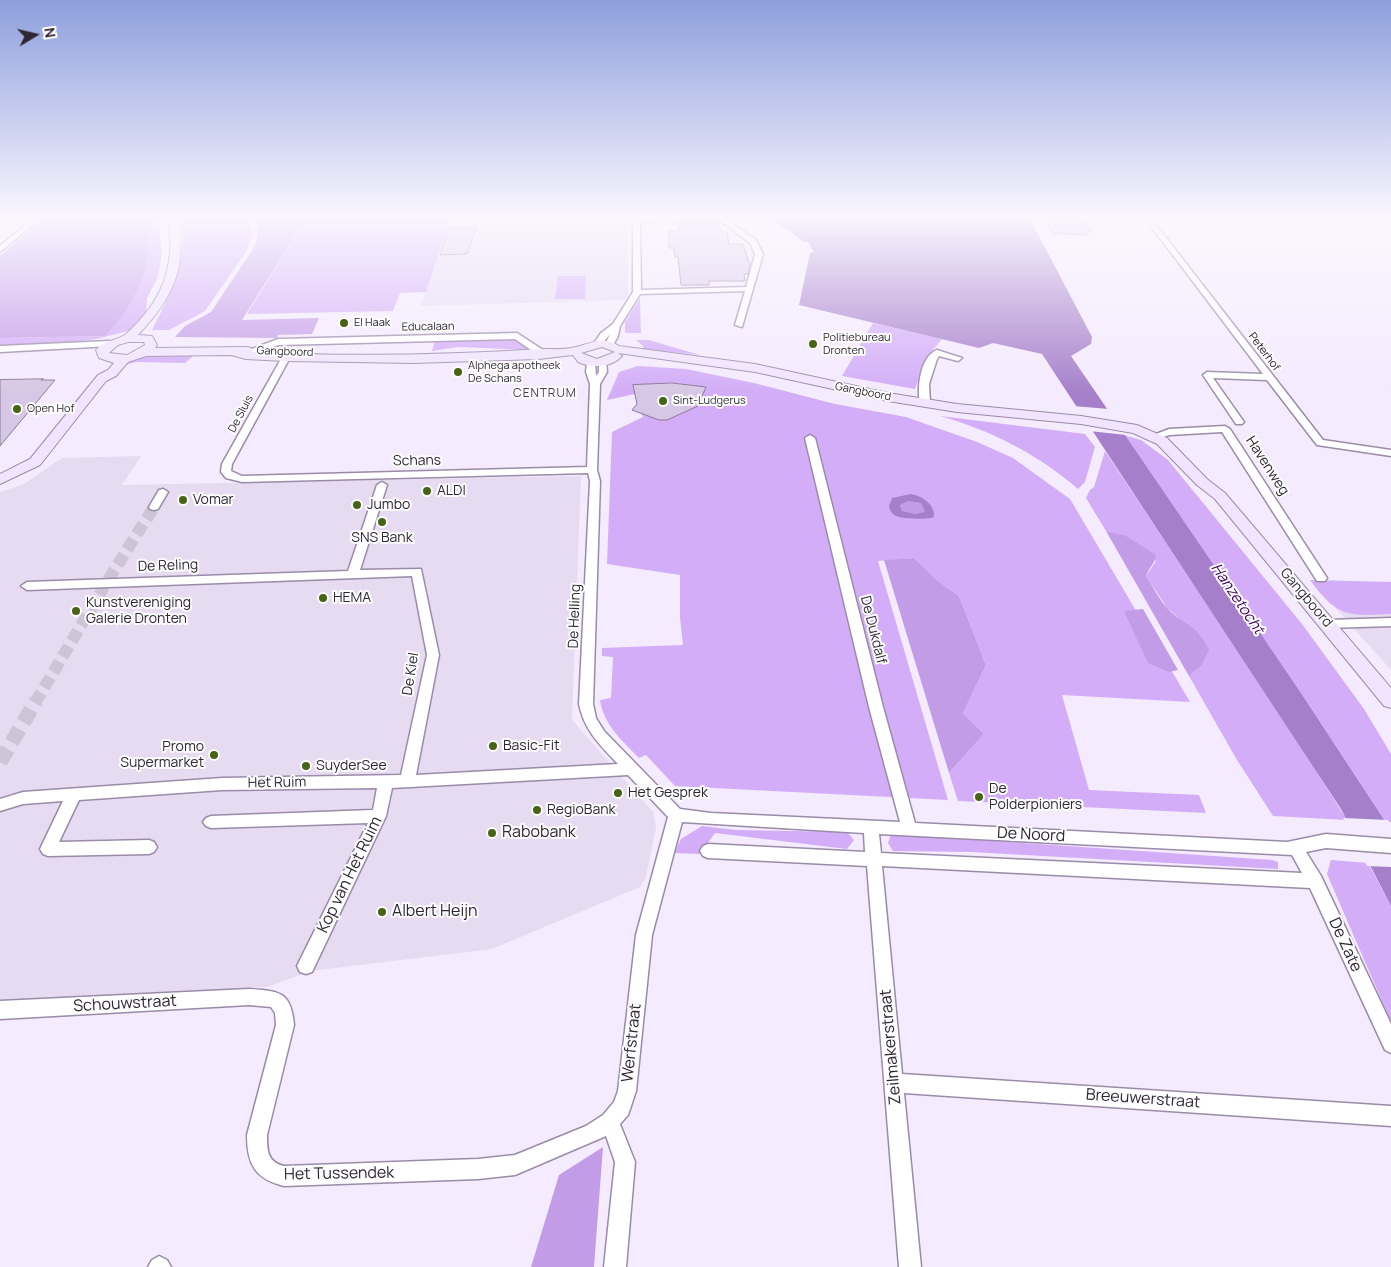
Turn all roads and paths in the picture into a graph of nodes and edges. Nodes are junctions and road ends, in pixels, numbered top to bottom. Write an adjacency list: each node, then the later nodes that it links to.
1 (172, 276): 7 (main road)
2 (637, 276): 6 (street)
3 (752, 276): 5 (street)
4 (1192, 276): 23 (street, Peterhof)
5 (748, 289): 6 (street); 8 (street)
6 (637, 292): 11 (street)
7 (151, 316): 9 (main road); 10 (main road)
8 (739, 325)
9 (128, 338): 10 (main road, Gangboord); 14 (main road)
10 (146, 345): 15 (main road, Gangboord); 21 (main road)
11 (610, 348): 17 (main road); 22 (main road); 25 (main road, Gangboord)
12 (0, 349): 14 (street)
13 (253, 350): 15 (main road, Gangboord); 16 (street, Educalaan); 18 (main road, Gangboord)
14 (107, 351): 21 (main road); 24 (main road)
15 (235, 352): 18 (main road, Gangboord)
16 (540, 352): 17 (main road, Gangboord); 19 (main road, Gangboord)
17 (578, 353): 19 (main road, Gangboord); 22 (main road)
18 (287, 354): 19 (main road, Gangboord); 33 (street, De Sluis)
19 (527, 354)
20 (958, 358): 25 (street)
21 (124, 359): 24 (main road)
22 (597, 362): 31 (street, De Helling)
23 (1269, 377): 26 (street); 30 (street, Peterhof)
24 (102, 378): 29 (main road)
25 (925, 403): 27 (main road, Gangboord)
26 (1239, 422)
27 (1162, 434): 40 (street, Havenweg); 43 (main road, Gangboord)
28 (810, 438): 54 (street, De Dukdalf)
29 (44, 451): 32 (main road); 34 (main road)
30 (1391, 453)
31 (592, 470): 33 (street, Schans); 45 (street, De Helling)
32 (0, 474)
33 (242, 478)
34 (0, 480)
35 (382, 486): 39 (street)
36 (164, 492): 37 (street)
37 (154, 507)
38 (418, 572): 39 (street, De Reling); 46 (street, De Kiel)
39 (353, 574): 41 (street, De Reling)
40 (1321, 578)
41 (27, 586)
42 (1391, 622): 43 (street)
43 (1328, 624): 44 (main road, Gangboord)
44 (1391, 701)
45 (630, 769): 46 (street, Het Ruim); 50 (street, De Helling)
46 (407, 781): 47 (street, Het Ruim)
47 (386, 782): 48 (street, Het Ruim); 51 (street, Kop van Het Ruim)
48 (74, 794): 49 (street, Het Ruim); 56 (street)
49 (0, 804)
50 (676, 815): 53 (street, De Noord); 67 (street, Werfstraat)
51 (379, 816): 52 (street); 61 (street, Kop van Het Ruim)
52 (211, 822)
53 (871, 826): 54 (street, De Noord); 59 (street, Zeilmakerstraat)
54 (909, 829): 57 (street, De Noord)
55 (1389, 844): 57 (street, De Noord)
56 (148, 847)
57 (1296, 848): 60 (street, De Zate)
58 (708, 851): 59 (street)
59 (874, 860): 60 (street); 65 (street, Zeilmakerstraat)
60 (1315, 881): 64 (street, De Zate)
61 (306, 966)
62 (249, 997): 63 (street, Schouwstraat); 67 (street, Het Tussendek)
63 (0, 1010)
64 (1391, 1044)
65 (895, 1083): 66 (street, Breeuwerstraat); 69 (street, Zeilmakerstraat)
66 (1391, 1116)
67 (610, 1122): 68 (street)
68 (615, 1267)
69 (910, 1267)

